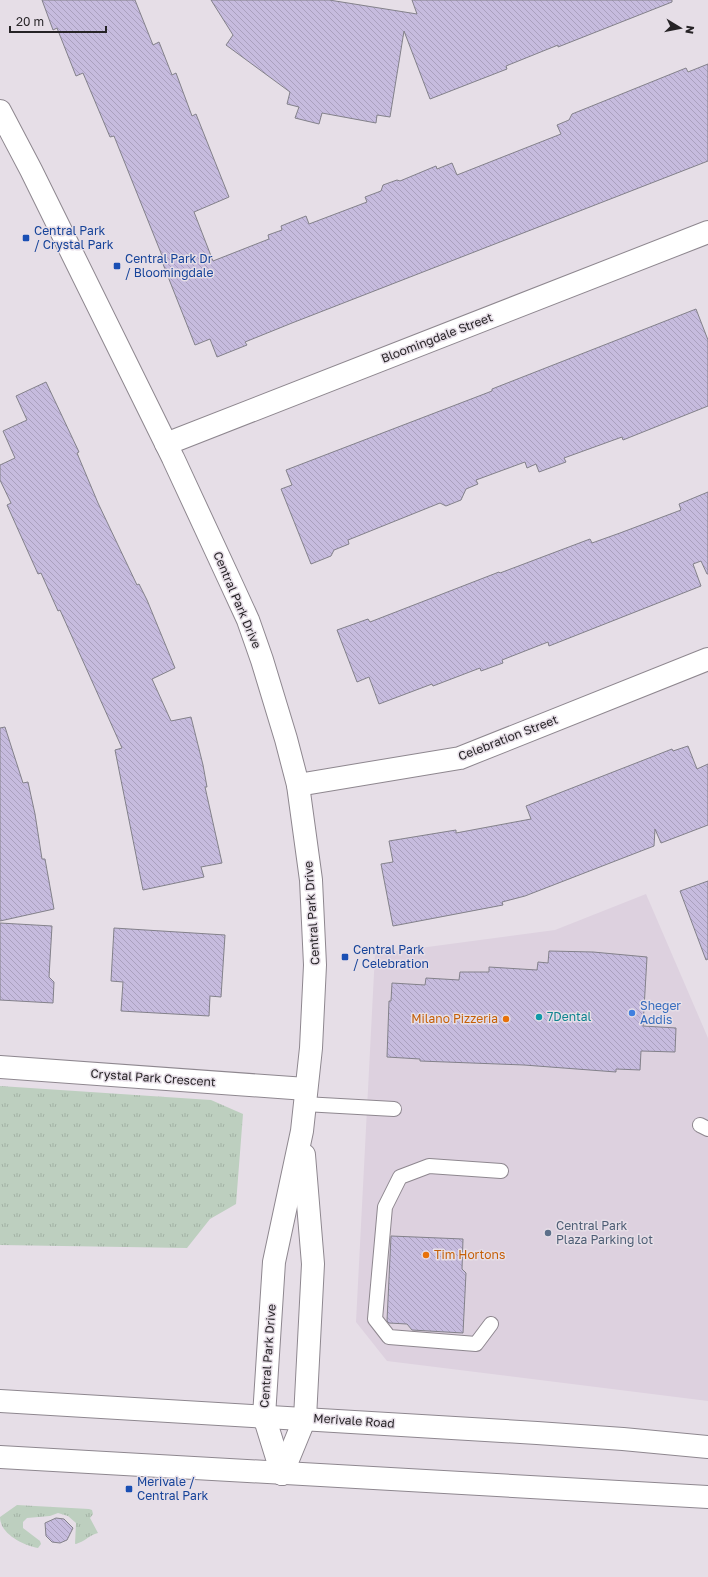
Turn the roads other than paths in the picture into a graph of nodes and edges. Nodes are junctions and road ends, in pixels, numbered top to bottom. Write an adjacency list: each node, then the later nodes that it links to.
1 (0, 112): 3 (street, Central Park Drive)
2 (708, 232): 3 (street, Bloomingdale Street)
3 (166, 444): 5 (street, Central Park Drive)
4 (708, 659): 5 (street, Celebration Street)
5 (298, 785): 7 (street, Central Park Drive)
6 (0, 1067): 7 (street, Crystal Park Crescent)
7 (305, 1097): 8 (lane); 9 (street, Central Park Drive)
8 (394, 1109)
9 (302, 1131): 13 (street, Central Park Drive); 14 (street, Central Park Drive)
10 (501, 1171): 11 (lane)
11 (491, 1324)
12 (0, 1401): 13 (street, Merivale Road)
13 (264, 1416): 14 (street, Merivale Road); 17 (street, Central Park Drive)
14 (305, 1418): 15 (street, Merivale Road); 17 (street, Central Park Drive)
15 (708, 1447)
16 (0, 1458): 17 (street)
17 (282, 1474): 18 (street)
18 (708, 1497)

